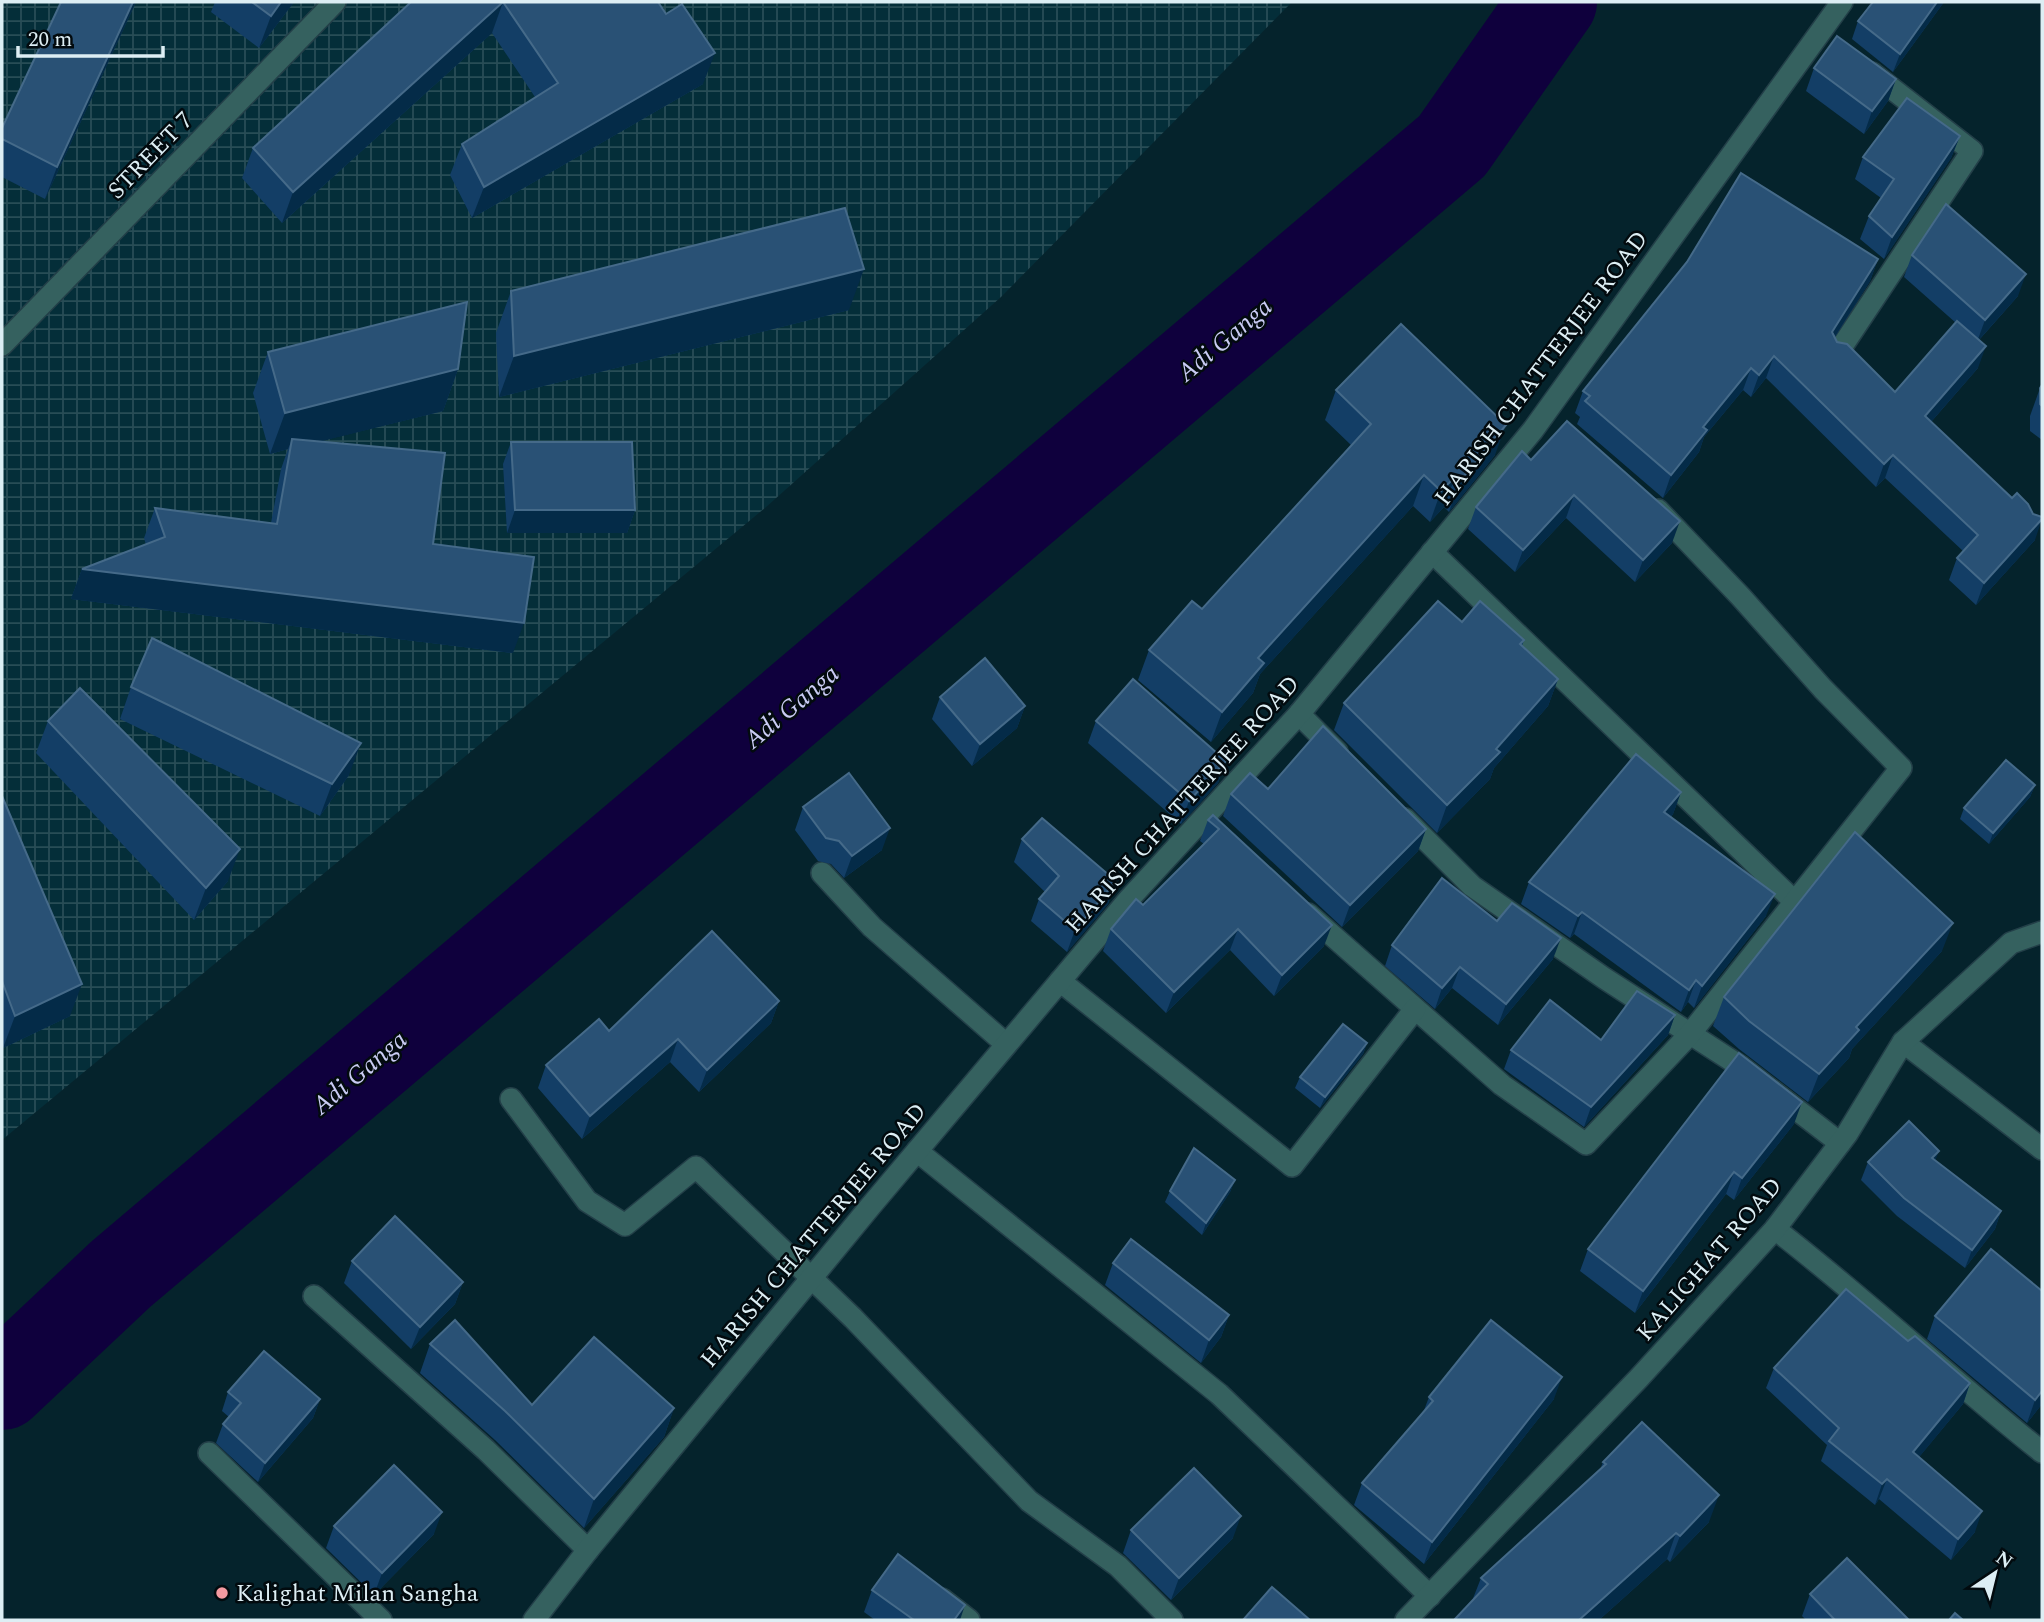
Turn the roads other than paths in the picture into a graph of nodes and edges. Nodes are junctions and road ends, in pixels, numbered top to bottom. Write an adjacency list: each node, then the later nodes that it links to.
1 (335, 2): 4 (street, STREET 7)
2 (1842, 2): 6 (street, HARISH CHATTERJEE ROAD)
3 (1853, 58): 5 (street)
4 (2, 345)
5 (1837, 354)
6 (1545, 413): 7 (street); 9 (street, HARISH CHATTERJEE ROAD)
7 (1565, 430)
8 (1644, 498): 17 (street)
9 (1432, 552): 10 (street, HARISH CHATTERJEE ROAD); 17 (street)
10 (1299, 714): 11 (street); 13 (street, HARISH CHATTERJEE ROAD)
11 (1357, 771)
12 (1385, 800): 21 (street)
13 (1203, 817): 14 (street); 19 (street, HARISH CHATTERJEE ROAD)
14 (1224, 836)
15 (822, 873): 23 (street)
16 (1295, 902): 20 (street)
17 (1795, 902): 21 (street)
18 (2042, 932): 22 (street, KALIGHAT ROAD)
19 (1060, 981): 20 (street); 23 (street, HARISH CHATTERJEE ROAD)
20 (1415, 1009): 21 (street)
21 (1690, 1034): 25 (street)
22 (1903, 1042): 25 (street, KALIGHAT ROAD); 26 (street)
23 (1006, 1044): 27 (street, HARISH CHATTERJEE ROAD)
24 (512, 1099): 29 (street)
25 (1840, 1143): 28 (street, KALIGHAT ROAD)
26 (2042, 1149)
27 (917, 1151): 29 (street, HARISH CHATTERJEE ROAD); 35 (street)
28 (1775, 1229): 31 (street); 35 (street, KALIGHAT ROAD)
29 (810, 1278): 33 (street, HARISH CHATTERJEE ROAD); 39 (street)
30 (314, 1296): 33 (street)
31 (2042, 1452)
32 (209, 1453): 36 (street)
33 (588, 1550): 37 (street, HARISH CHATTERJEE ROAD)
34 (932, 1591): 38 (street)
35 (1430, 1596): 40 (street, KALIGHAT ROAD)
36 (381, 1620)
37 (534, 1620)
38 (969, 1620)
39 (1172, 1620)
40 (1406, 1620)

